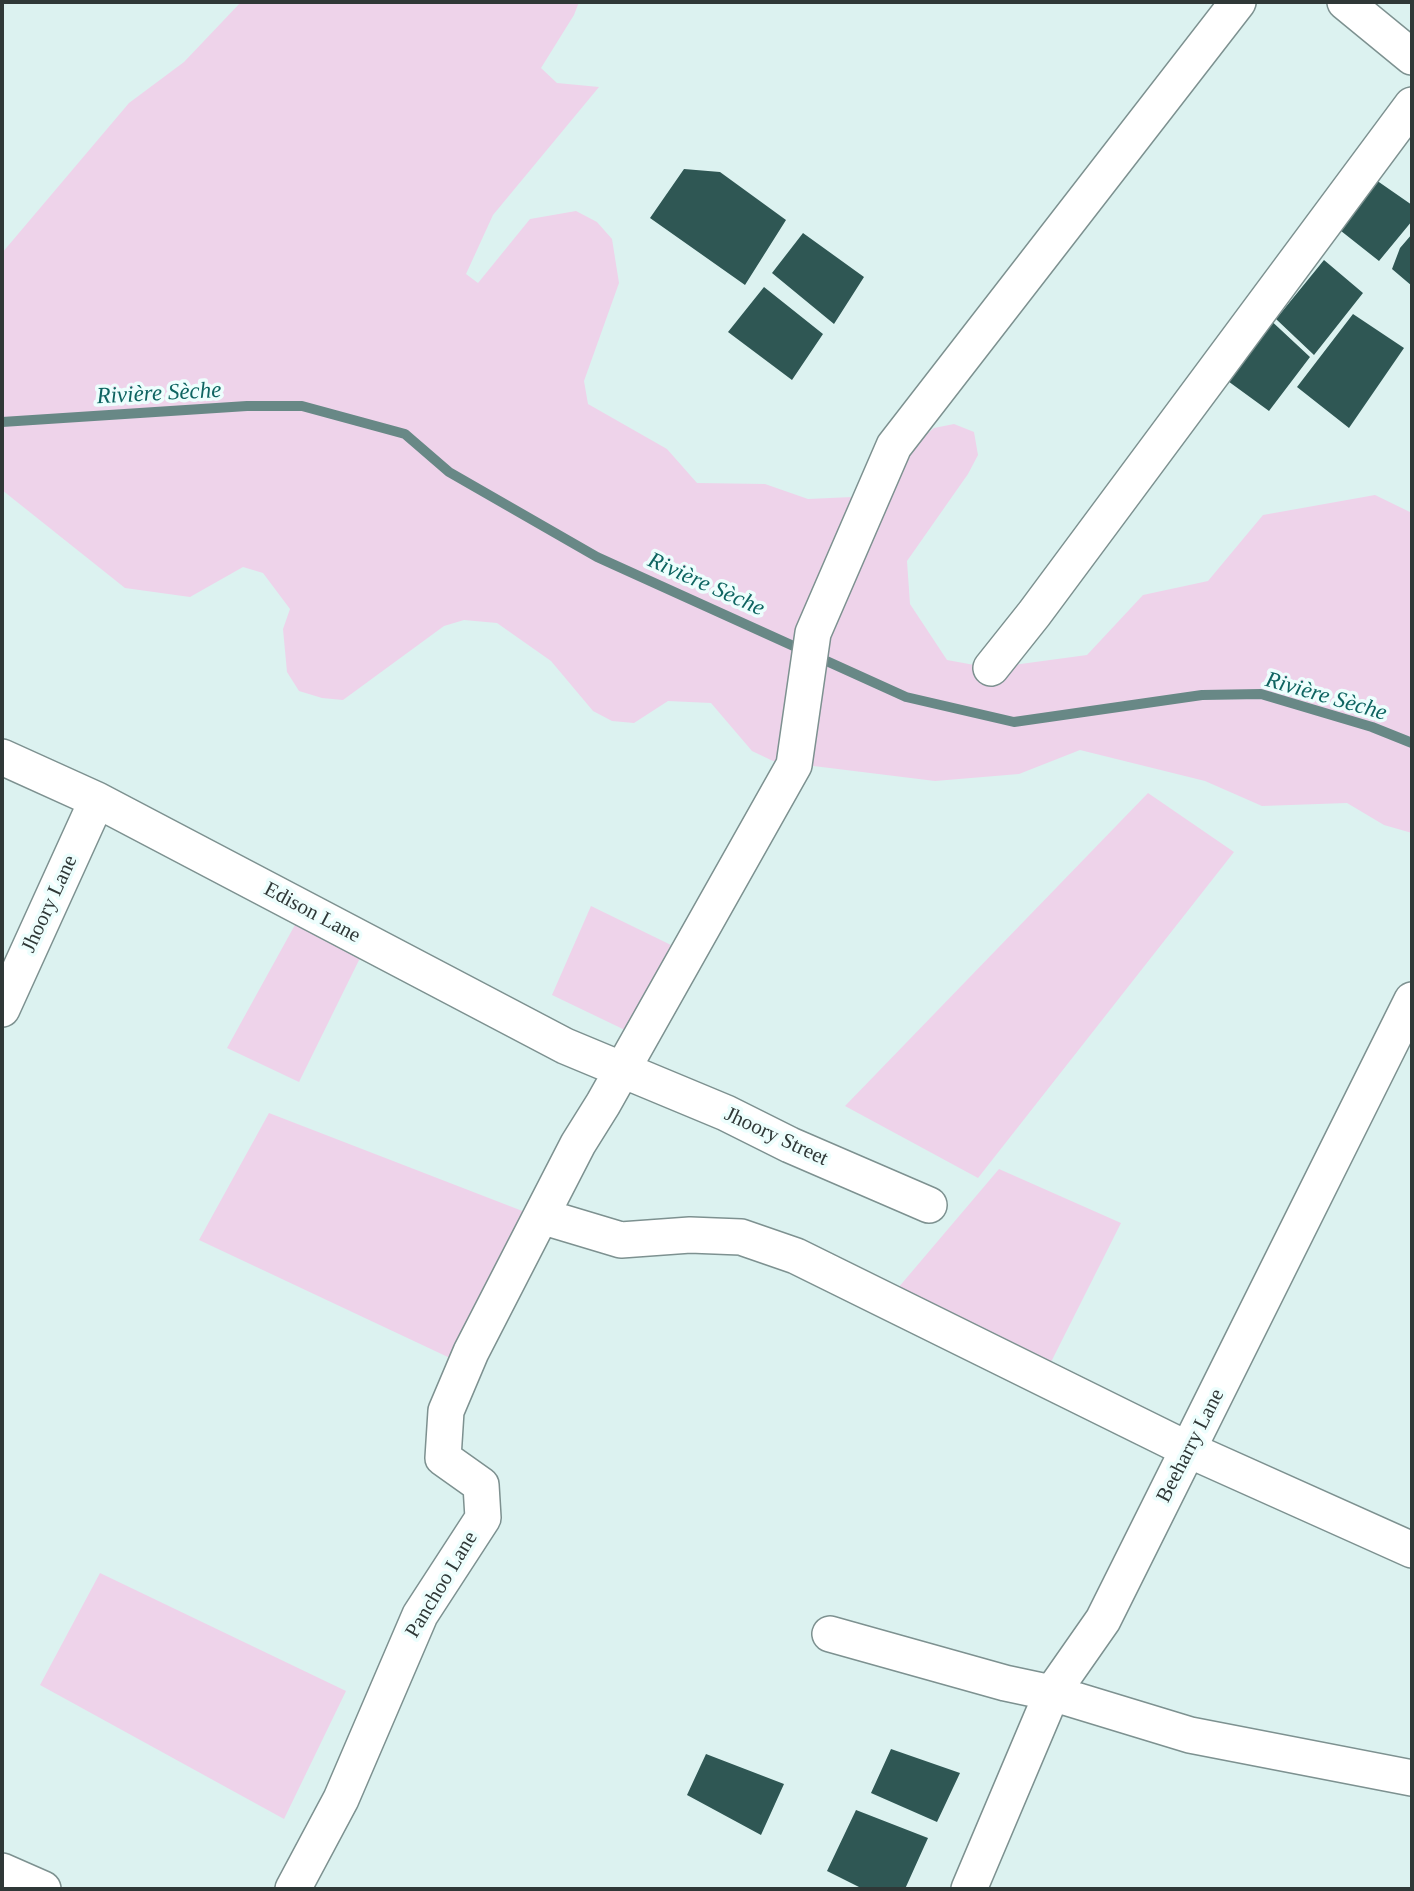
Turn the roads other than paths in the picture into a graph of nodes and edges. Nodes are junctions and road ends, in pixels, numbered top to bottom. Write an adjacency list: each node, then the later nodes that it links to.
1 (1238, 2): 10 (street)
2 (1345, 2): 3 (street)
3 (1412, 57)
4 (1412, 105): 5 (street)
5 (991, 668)
6 (2, 757): 7 (street, Edison Lane)
7 (97, 800): 9 (street, Jhoory Lane); 10 (street, Edison Lane)
8 (1412, 1000): 13 (street, Beeharry Lane)
9 (2, 1009)
10 (622, 1070): 11 (street, Jhoory Street); 12 (street)
11 (929, 1205)
12 (541, 1216): 13 (street); 20 (street, Panchoo Lane)
13 (1189, 1450): 14 (street); 16 (street, Beeharry Lane)
14 (1412, 1550)
15 (830, 1634): 16 (street)
16 (1052, 1693): 17 (street); 21 (street, Beeharry Lane)
17 (1412, 1779)
18 (2, 1871): 19 (street)
19 (43, 1889)
20 (293, 1889)
21 (969, 1889)

